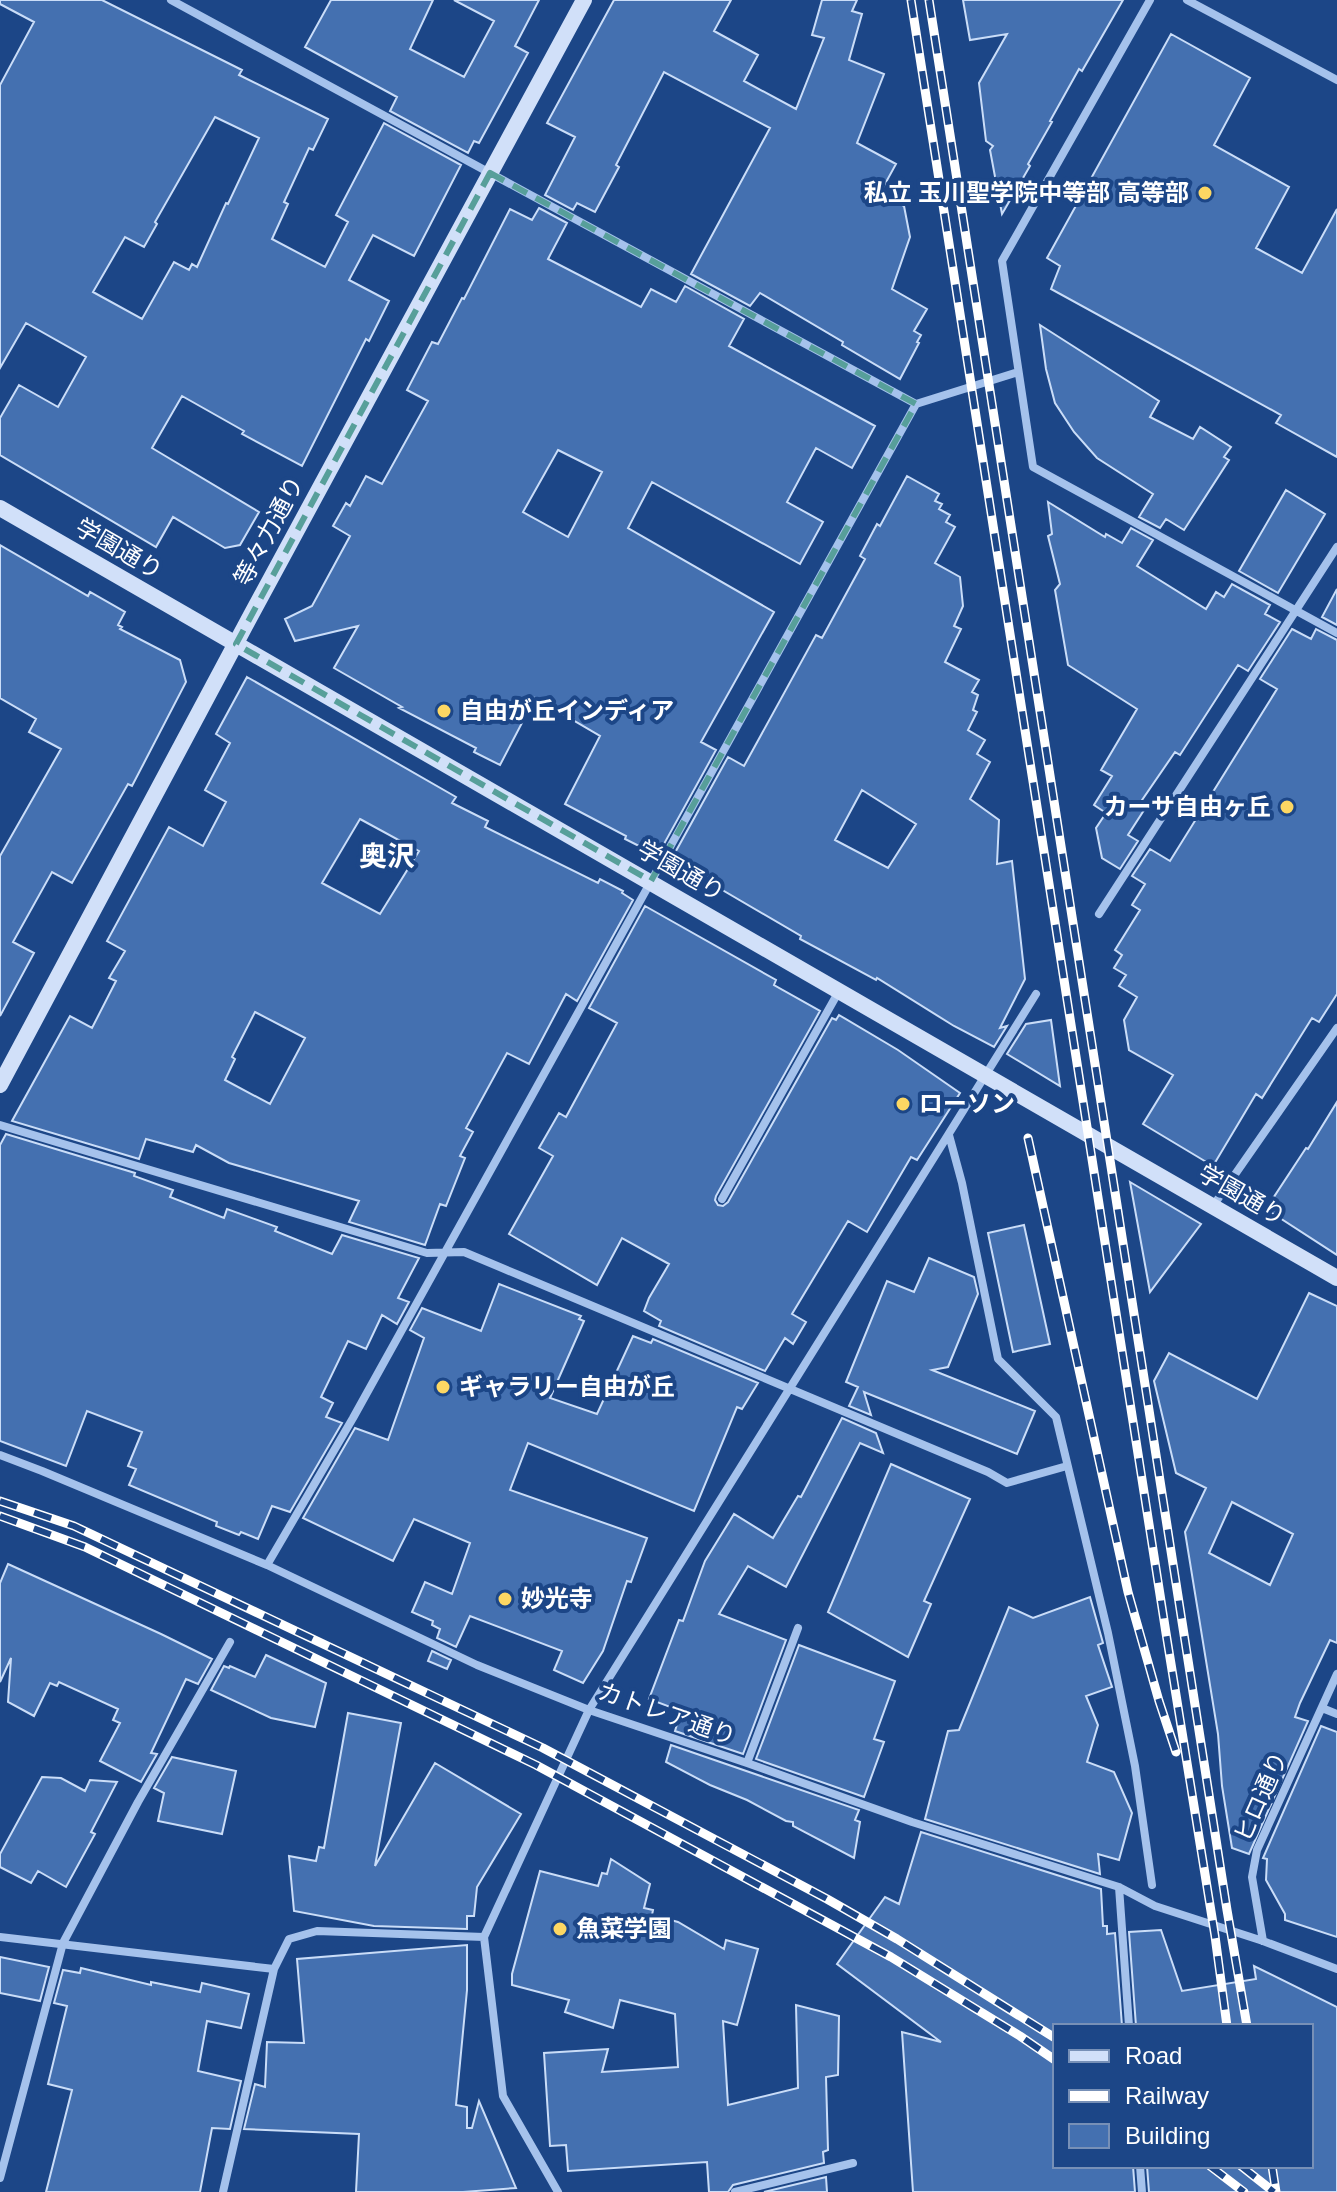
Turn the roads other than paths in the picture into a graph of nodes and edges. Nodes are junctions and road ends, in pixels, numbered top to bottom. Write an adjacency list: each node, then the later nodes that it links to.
1 (171, 0): 6 (street)
2 (584, 0): 6 (street, 等々力通り)
3 (1150, 0): 7 (street)
4 (1187, 0): 5 (street)
5 (1337, 80)
6 (490, 173): 8 (street); 13 (street, 等々力通り)
7 (1018, 372): 8 (street); 11 (street)
8 (916, 404): 14 (street)
9 (0, 508): 13 (street, 学園通り)
10 (1337, 547): 11 (street)
11 (1295, 612): 12 (street); 15 (street)
12 (1337, 633)
13 (236, 644): 14 (street, 学園通り); 20 (street, 等々力通り)
14 (651, 881): 16 (street, 学園通り); 25 (street)
15 (1099, 914)
16 (839, 991): 19 (street, 学園通り); 23 (street)
17 (1036, 994): 19 (street)
18 (1337, 1028): 24 (street)
19 (985, 1076): 22 (street); 24 (street, 学園通り)
20 (0, 1085)
21 (0, 1125): 25 (street)
22 (949, 1135): 27 (street); 29 (street)
23 (722, 1199)
24 (1213, 1206): 26 (street, 学園通り)
25 (444, 1253): 27 (street); 30 (street)
26 (1337, 1278)
27 (789, 1389): 29 (street); 35 (street)
28 (0, 1455): 30 (street, カトレア通り)
29 (1067, 1466): 38 (street)
30 (267, 1565): 35 (street, カトレア通り)
31 (798, 1628): 37 (street)
32 (230, 1642): 43 (street)
33 (1337, 1674): 34 (street, ヒロ通り)
34 (1322, 1708): 36 (street); 42 (street, ヒロ通り)
35 (589, 1710): 37 (street, カトレア通り); 41 (street)
36 (1337, 1714)
37 (747, 1763): 39 (street, カトレア通り)
38 (1152, 1885)
39 (1119, 1887): 42 (street, カトレア通り); 46 (street)
40 (0, 1937): 43 (street)
41 (484, 1937): 44 (street); 51 (street)
42 (1263, 1941): 45 (street, カトレア通り)
43 (63, 1943): 44 (street); 49 (street)
44 (274, 1969): 50 (street)
45 (1337, 1969)
46 (1129, 2024)
47 (853, 2163): 52 (street)
48 (1140, 2168): 53 (street)
49 (0, 2178)
50 (223, 2192)
51 (558, 2192)
52 (735, 2192)
53 (1142, 2192)

